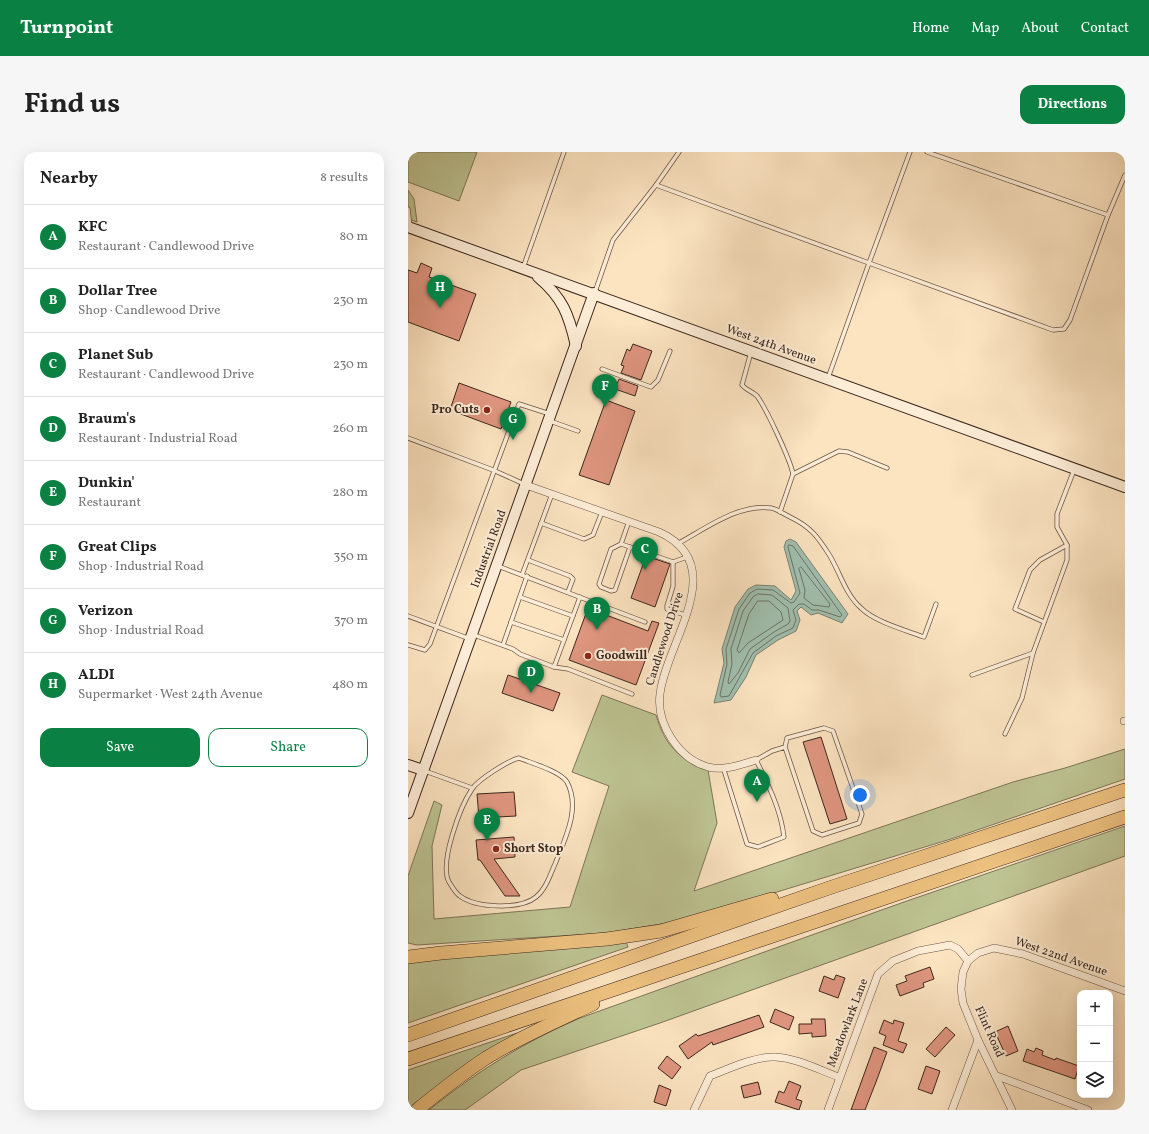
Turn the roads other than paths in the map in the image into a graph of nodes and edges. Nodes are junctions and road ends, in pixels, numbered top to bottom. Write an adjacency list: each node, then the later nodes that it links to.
1 (564, 152): 11 (lane)
2 (679, 152): 6 (lane)
3 (910, 152): 10 (lane)
4 (927, 152): 8 (lane)
5 (1125, 175): 8 (lane)
6 (656, 185): 10 (lane); 13 (lane)
7 (408, 209): 9 (lane)
8 (1108, 215): 10 (lane)
9 (409, 227): 11 (street, West 24th Avenue)
10 (869, 263): 18 (lane)
11 (523, 269): 12 (street, West 24th Avenue)
12 (534, 273): 13 (street, West 24th Avenue); 14 (street)
13 (594, 293): 14 (street, Industrial Road); 16 (street, West 24th Avenue)
14 (576, 346): 19 (street, Industrial Road)
15 (670, 351): 17 (lane)
16 (751, 351): 18 (street, West 24th Avenue); 25 (lane)
17 (602, 369)
18 (827, 380): 23 (street, West 24th Avenue)
19 (551, 418): 20 (lane); 24 (lane); 26 (street, Industrial Road)
20 (578, 430)
21 (408, 438): 24 (lane)
22 (887, 468): 25 (lane)
23 (1075, 469): 27 (street, West 24th Avenue); 35 (lane)
24 (493, 470): 26 (lane); 52 (lane)
25 (793, 474): 30 (lane)
26 (526, 485): 28 (street, Candlewood Drive); 40 (street, Industrial Road)
27 (1125, 487)
28 (552, 494): 29 (street, Candlewood Drive); 32 (lane)
29 (602, 511): 31 (street, Candlewood Drive); 32 (lane)
30 (780, 512): 33 (lane); 45 (lane)
31 (629, 521): 33 (street, Candlewood Drive); 34 (lane)
32 (541, 524): 38 (lane)
33 (678, 543): 37 (street, Candlewood Drive)
34 (621, 544): 36 (lane); 36 (lane)
35 (1067, 545): 51 (lane); 51 (lane)
36 (630, 548): 39 (lane)
37 (687, 557): 39 (lane); 46 (street, Candlewood Drive)
38 (528, 560): 41 (lane); 42 (lane)
39 (673, 562): 46 (lane)
40 (497, 565): 41 (lane); 53 (street, Industrial Road)
41 (525, 575): 42 (lane); 43 (lane)
42 (568, 592): 44 (lane)
43 (520, 597): 48 (lane); 49 (lane)
44 (580, 597): 48 (lane); 50 (lane)
45 (936, 604)
46 (686, 615): 65 (street, Candlewood Drive)
47 (408, 616): 52 (lane)
48 (573, 616): 54 (lane)
49 (512, 622): 54 (lane); 56 (lane)
50 (645, 622)
51 (1044, 622): 57 (lane)
52 (437, 627): 53 (lane); 55 (lane)
53 (472, 637): 56 (lane); 66 (street, Industrial Road)
54 (564, 640): 58 (lane)
55 (408, 645)
56 (503, 645): 58 (lane)
57 (1033, 653): 59 (lane); 61 (lane)
58 (554, 667): 60 (lane)
59 (972, 675)
60 (632, 694)
61 (1005, 734)
62 (785, 747): 62 (lane); 63 (lane)
63 (756, 760): 65 (street, Candlewood Drive); 65 (lane)
64 (408, 765): 66 (street)
65 (723, 767)
66 (424, 770): 67 (lane); 69 (street, Industrial Road)
67 (472, 788): 67 (lane)
68 (1125, 790): 71 (highway)
69 (408, 813)
70 (1125, 817): 76 (highway)
71 (829, 888): 73 (highway); 78 (highway)
72 (408, 950): 73 (highway)
73 (441, 953): 74 (highway)
74 (408, 957)
75 (968, 961): 77 (street, West 22nd Avenue); 79 (street, Flint Road); 82 (street, Meadowlark Lane)
76 (621, 988): 80 (highway); 83 (highway)
77 (1125, 991)
78 (408, 1035)
79 (978, 1040): 81 (street, Flint Road); 86 (street)
80 (408, 1059)
81 (997, 1076): 87 (street, Flint Road); 88 (street)
82 (839, 1077): 84 (street); 85 (street, Meadowlark Lane)
83 (417, 1110)
84 (694, 1110)
85 (828, 1110)
86 (952, 1110)
87 (1012, 1110)
88 (1088, 1110)

